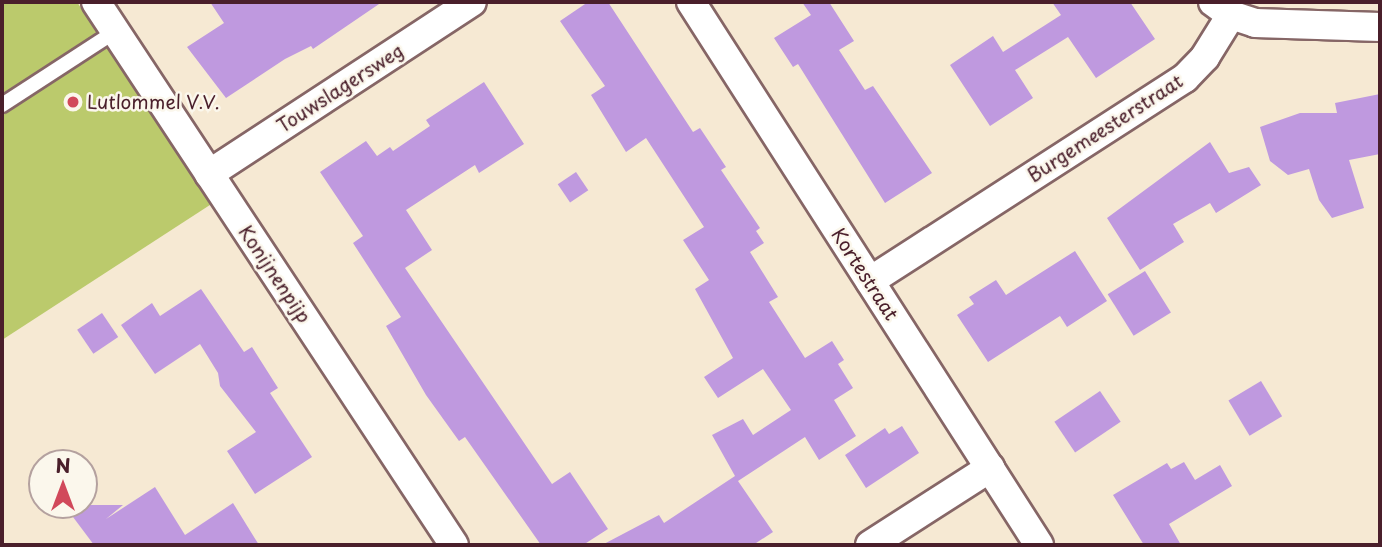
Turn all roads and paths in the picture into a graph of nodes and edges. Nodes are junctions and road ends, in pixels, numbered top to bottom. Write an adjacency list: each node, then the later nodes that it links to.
1 (96, 2): 6 (street, Konijnenpijp)
2 (472, 2): 8 (street, Touwslagersweg)
3 (691, 2): 9 (street, Kortestraat)
4 (1222, 8): 5 (street, Burgemeesterstraat); 9 (street, Burgemeesterstraat)
5 (1380, 27)
6 (116, 31): 7 (lane); 8 (street, Konijnenpijp)
7 (2, 106)
8 (209, 174): 11 (street, Konijnenpijp)
9 (870, 281): 10 (street, Kortestraat)
10 (990, 468): 12 (street); 13 (street, Kortestraat)
11 (454, 545)
12 (870, 545)
13 (1039, 545)

